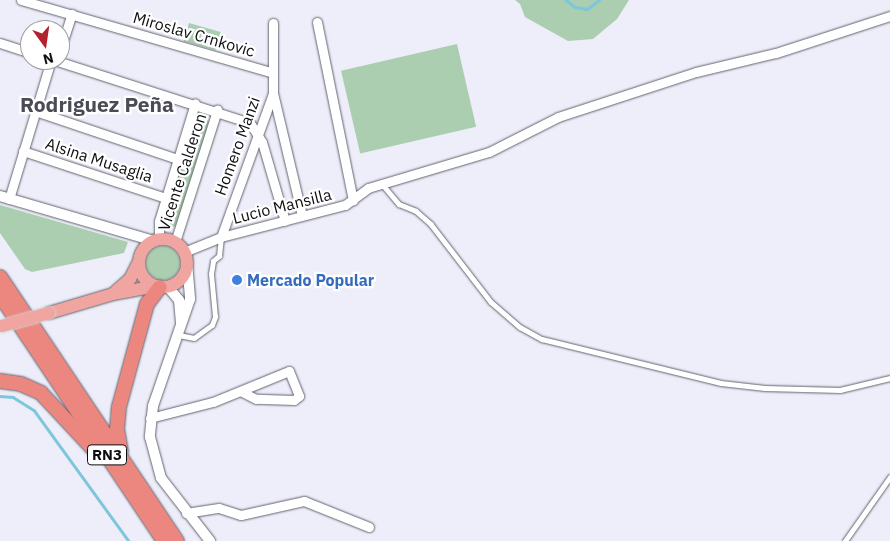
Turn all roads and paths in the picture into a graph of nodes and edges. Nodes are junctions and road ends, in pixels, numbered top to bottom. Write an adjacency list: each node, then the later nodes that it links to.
1 (22, 0): 2 (street, Miroslav Crnkovic)
2 (72, 14): 4 (street); 11 (street, Miroslav Crnkovic)
3 (890, 16): 19 (street, Lucio Mansilla)
4 (70, 20)
5 (317, 22): 22 (street)
6 (273, 23): 11 (street)
7 (0, 43): 8 (street)
8 (20, 50)
9 (70, 65): 13 (street)
10 (51, 70): 14 (street)
11 (271, 72): 12 (street)
12 (273, 93): 16 (street, Homero Manzi); 23 (street)
13 (195, 103): 15 (street); 18 (street)
14 (35, 110): 17 (street); 18 (street)
15 (217, 110): 16 (street); 27 (street, Vicente Calderon)
16 (257, 130): 24 (street); 25 (street, Homero Manzi)
17 (23, 151): 20 (street); 21 (street, Alsina Musaglia)
18 (178, 159): 21 (street)
19 (383, 185): 22 (street, Lucio Mansilla); 36 (lane)
20 (4, 198): 26 (street)
21 (166, 198): 26 (street)
22 (352, 200): 23 (street, Lucio Mansilla)
23 (302, 216): 24 (street, Lucio Mansilla)
24 (285, 221): 25 (street, Lucio Mansilla)
25 (221, 237): 28 (street, Lucio Mansilla); 35 (lane)
26 (156, 240): 27 (main road); 29 (main road)
27 (175, 242): 28 (main road)
28 (186, 258): 31 (main road); 35 (street)
29 (138, 264): 31 (main road); 32 (main road)
30 (0, 277): 40 (highway, RN3)
31 (161, 287): 32 (main road); 35 (street); 40 (highway)
32 (113, 294): 34 (main road, bridge)
33 (0, 295): 42 (highway, RN3)
34 (1, 327)
35 (180, 333): 39 (street)
36 (890, 378)
37 (0, 382): 42 (highway)
38 (242, 392): 38 (street); 39 (street)
39 (150, 418): 43 (street)
40 (130, 470): 46 (highway, RN3)
41 (890, 477): 48 (lane)
42 (130, 490): 45 (highway, RN3)
43 (186, 513): 44 (street); 47 (street)
44 (369, 527)
45 (164, 541)
46 (177, 541)
47 (210, 541)
48 (845, 541)

